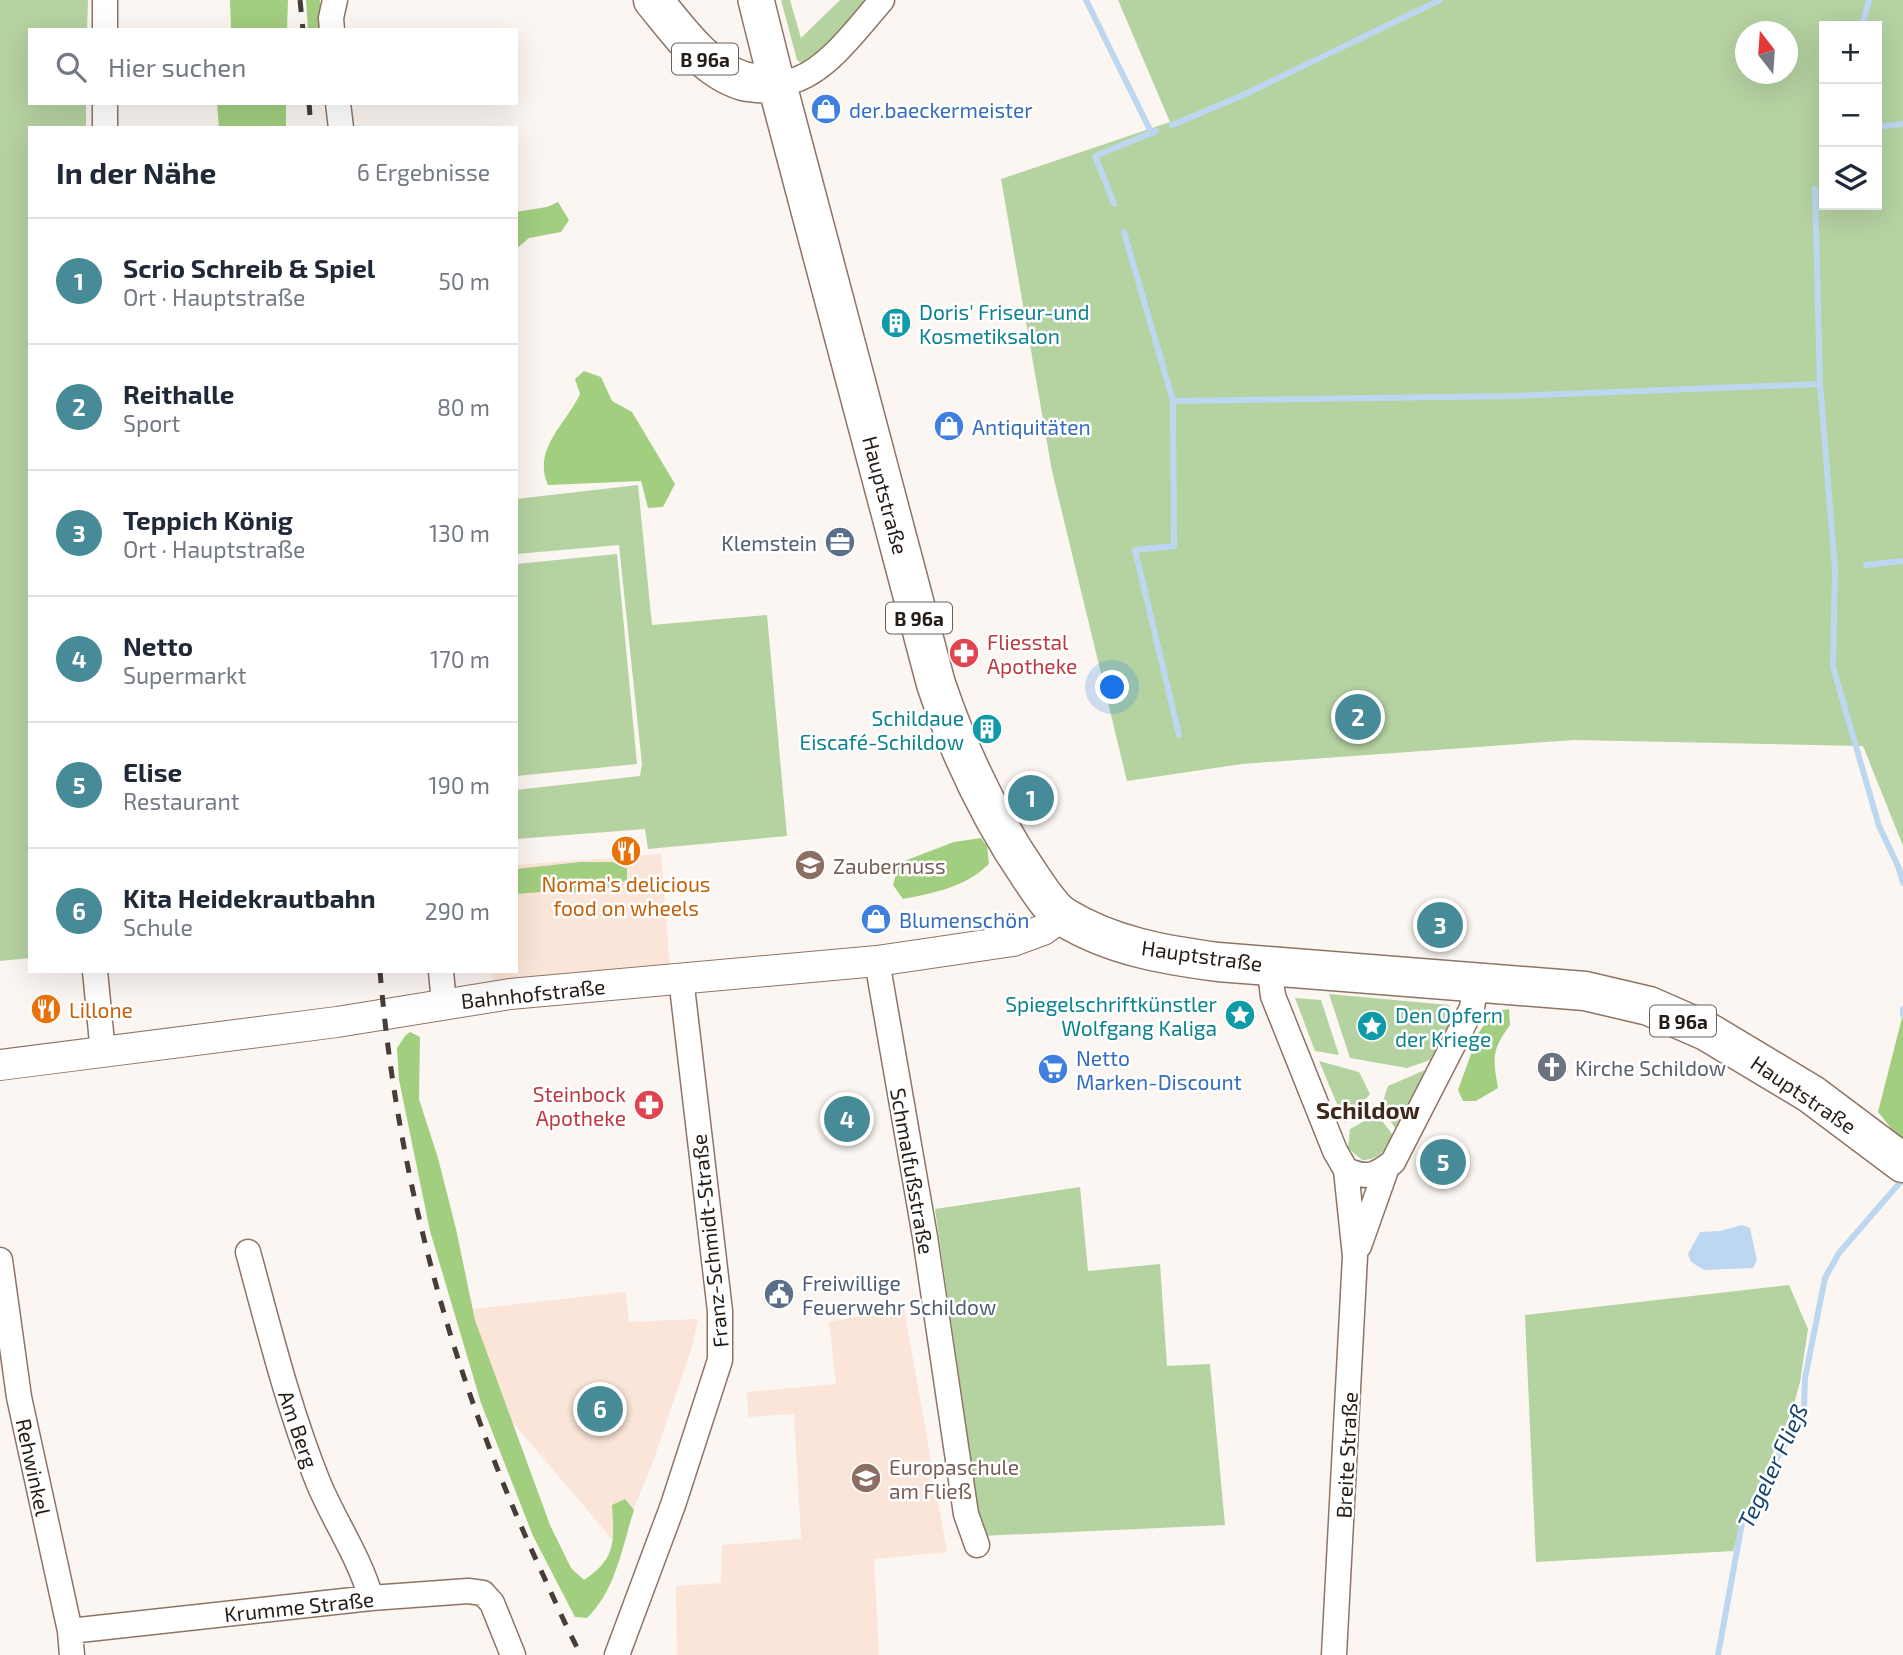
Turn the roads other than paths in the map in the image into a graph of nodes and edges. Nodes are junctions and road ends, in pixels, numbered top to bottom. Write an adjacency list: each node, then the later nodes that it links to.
1 (105, 0): 6 (street)
2 (335, 0): 7 (street)
3 (653, 0): 8 (main road, B 96a)
4 (756, 0): 8 (main road)
5 (882, 0): 8 (street)
6 (105, 28)
7 (332, 28)
8 (777, 84): 13 (main road, Hauptstraße / B 96a)
9 (105, 105): 11 (street)
10 (338, 105): 12 (street)
11 (105, 126)
12 (341, 126)
13 (1062, 916): 14 (street, Bahnhofstraße); 15 (main road, Hauptstraße / B 96a)
14 (877, 961): 18 (street, Bahnhofstraße); 29 (street, Schmalfußstraße)
15 (1269, 965): 19 (main road, Hauptstraße / B 96a); 25 (street, Breite Straße)
16 (94, 973): 21 (street)
17 (441, 973): 20 (street)
18 (681, 978): 20 (street, Bahnhofstraße); 33 (street, Franz-Schmidt-Straße)
19 (1476, 981): 23 (main road, Hauptstraße / B 96a); 24 (street, Breite Straße)
20 (444, 1004): 21 (street, Bahnhofstraße)
21 (103, 1053): 22 (street, Bahnhofstraße)
22 (0, 1065)
23 (1899, 1159)
24 (1387, 1167): 25 (street); 27 (street, Breite Straße)
25 (1346, 1170): 27 (street, Breite Straße)
26 (248, 1252): 30 (street, Am Berg)
27 (1355, 1256): 34 (street, Breite Straße)
28 (0, 1260): 31 (street, Rehwinkel)
29 (977, 1545)
30 (370, 1598): 31 (street, Krumme Straße); 32 (street, Krumme Straße)
31 (71, 1643)
32 (513, 1655)
33 (617, 1655)
34 (1334, 1655)

